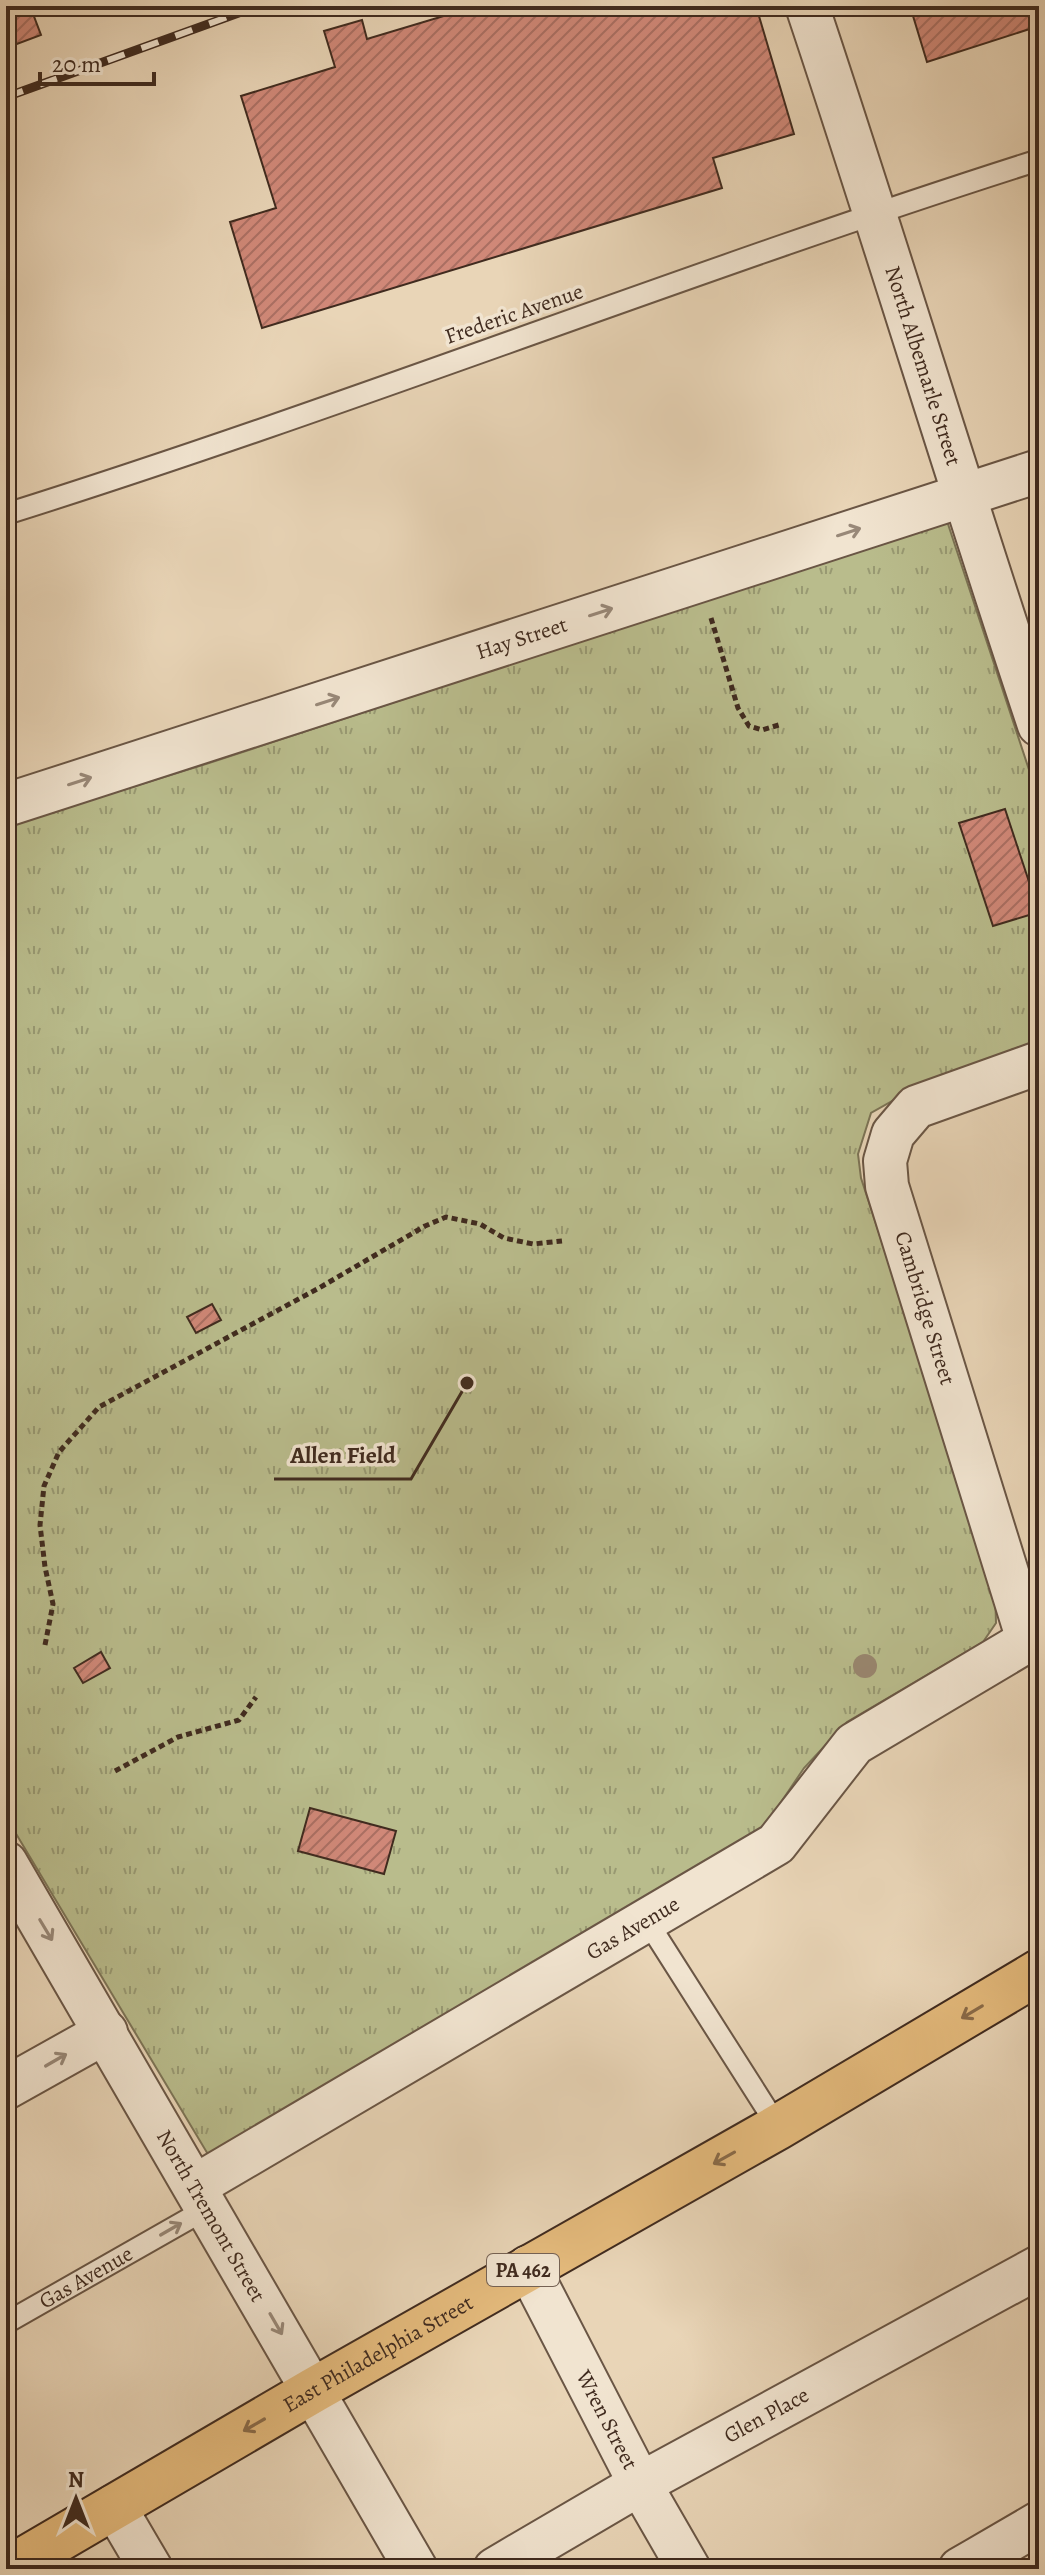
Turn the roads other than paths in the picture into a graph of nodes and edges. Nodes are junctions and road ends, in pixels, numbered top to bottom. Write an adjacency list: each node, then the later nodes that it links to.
1 (807, 6): 3 (street, North Albemarle Street)
2 (1039, 160): 3 (lane, Frederic Avenue)
3 (876, 212): 5 (street, North Albemarle Street); 6 (lane, Frederic Avenue)
4 (1039, 471): 5 (street, Hay Street)
5 (962, 495): 7 (street, North Albemarle Street); 8 (street, Hay Street, one-way to 5)
6 (6, 514)
7 (1039, 725)
8 (6, 805)
9 (1039, 1063): 10 (street, Cambridge Street)
10 (1033, 1637): 12 (street, Gas Avenue)
11 (6, 1863): 14 (street, North Tremont Street, one-way to 14)
12 (647, 1921): 16 (lane); 17 (street, Gas Avenue)
13 (1039, 1972): 16 (main road, East Philadelphia Street / PA 462, one-way to 16)
14 (106, 2032): 15 (street, one-way to 14); 17 (street, North Tremont Street)
15 (6, 2088)
16 (778, 2127): 18 (main road, East Philadelphia Street / PA 462, one-way to 18)
17 (202, 2197): 20 (lane, Gas Avenue, one-way to 17); 21 (street, North Tremont Street, one-way to 21)
18 (528, 2267): 21 (main road, East Philadelphia Street / PA 462); 22 (street, Wren Street)
19 (1039, 2267): 22 (street, Glen Place)
20 (6, 2323)
21 (314, 2390): 23 (main road, East Philadelphia Street / PA 462, one-way to 23); 27 (street, North Tremont Street)
22 (640, 2484): 28 (street, Glen Place); 29 (street, Wren Street)
23 (114, 2506): 25 (main road, East Philadelphia Street / PA 462); 26 (street)
24 (1039, 2523): 30 (street)
25 (8, 2569)
26 (151, 2569)
27 (416, 2569)
28 (495, 2569)
29 (689, 2569)
30 (960, 2569)

